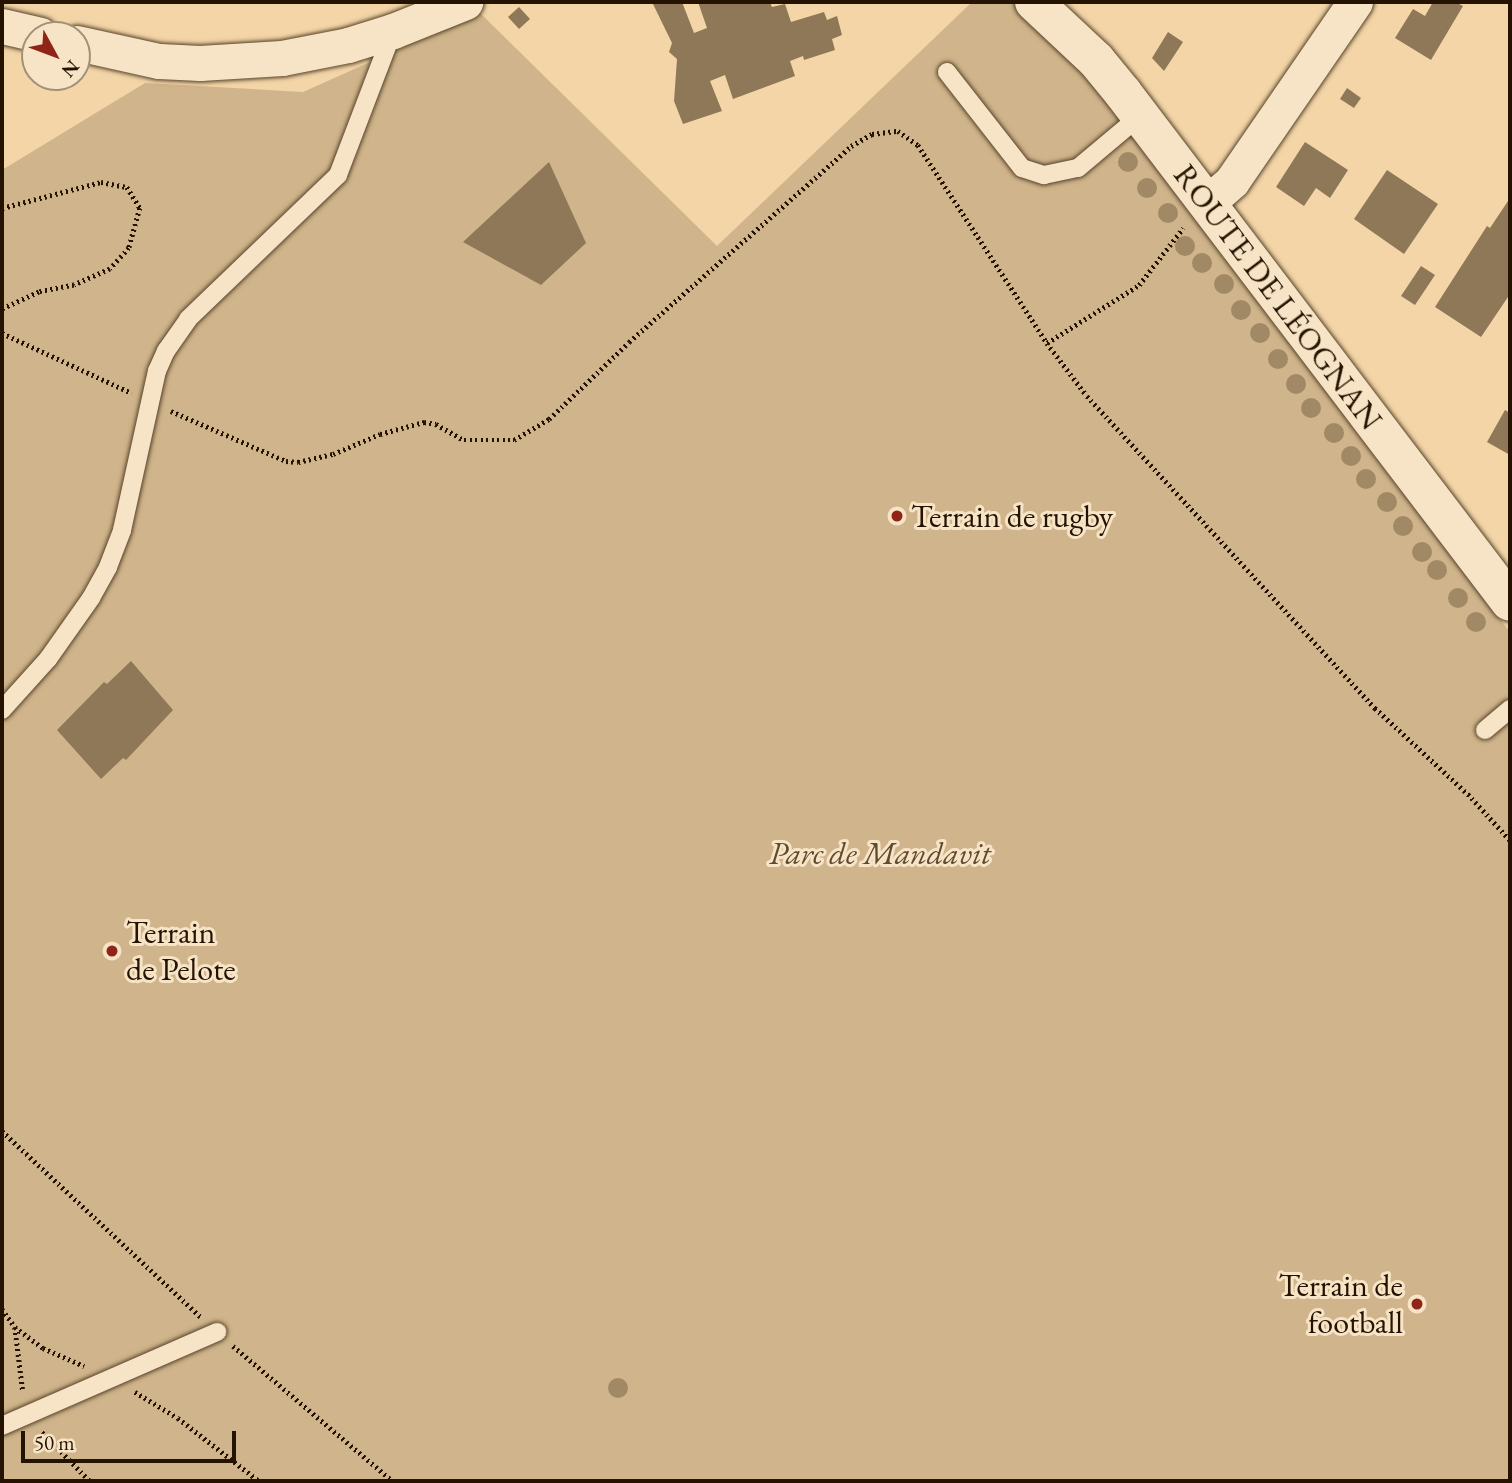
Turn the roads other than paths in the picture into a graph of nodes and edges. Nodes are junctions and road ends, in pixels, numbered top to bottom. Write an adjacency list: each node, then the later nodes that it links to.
1 (465, 2): 6 (street)
2 (1034, 2): 9 (street, ROUTE DE LÉOGNAN)
3 (1355, 2): 10 (street)
4 (2, 26): 5 (street)
5 (21, 30)
6 (393, 31): 7 (street); 13 (lane)
7 (91, 46)
8 (947, 72): 9 (lane)
9 (1140, 116): 10 (street, ROUTE DE LÉOGNAN)
10 (1208, 203): 11 (street, ROUTE DE LÉOGNAN)
11 (1510, 602)
12 (1510, 709): 14 (lane)
13 (2, 710)
14 (1485, 730)
15 (217, 1332): 16 (lane)
16 (2, 1426)

